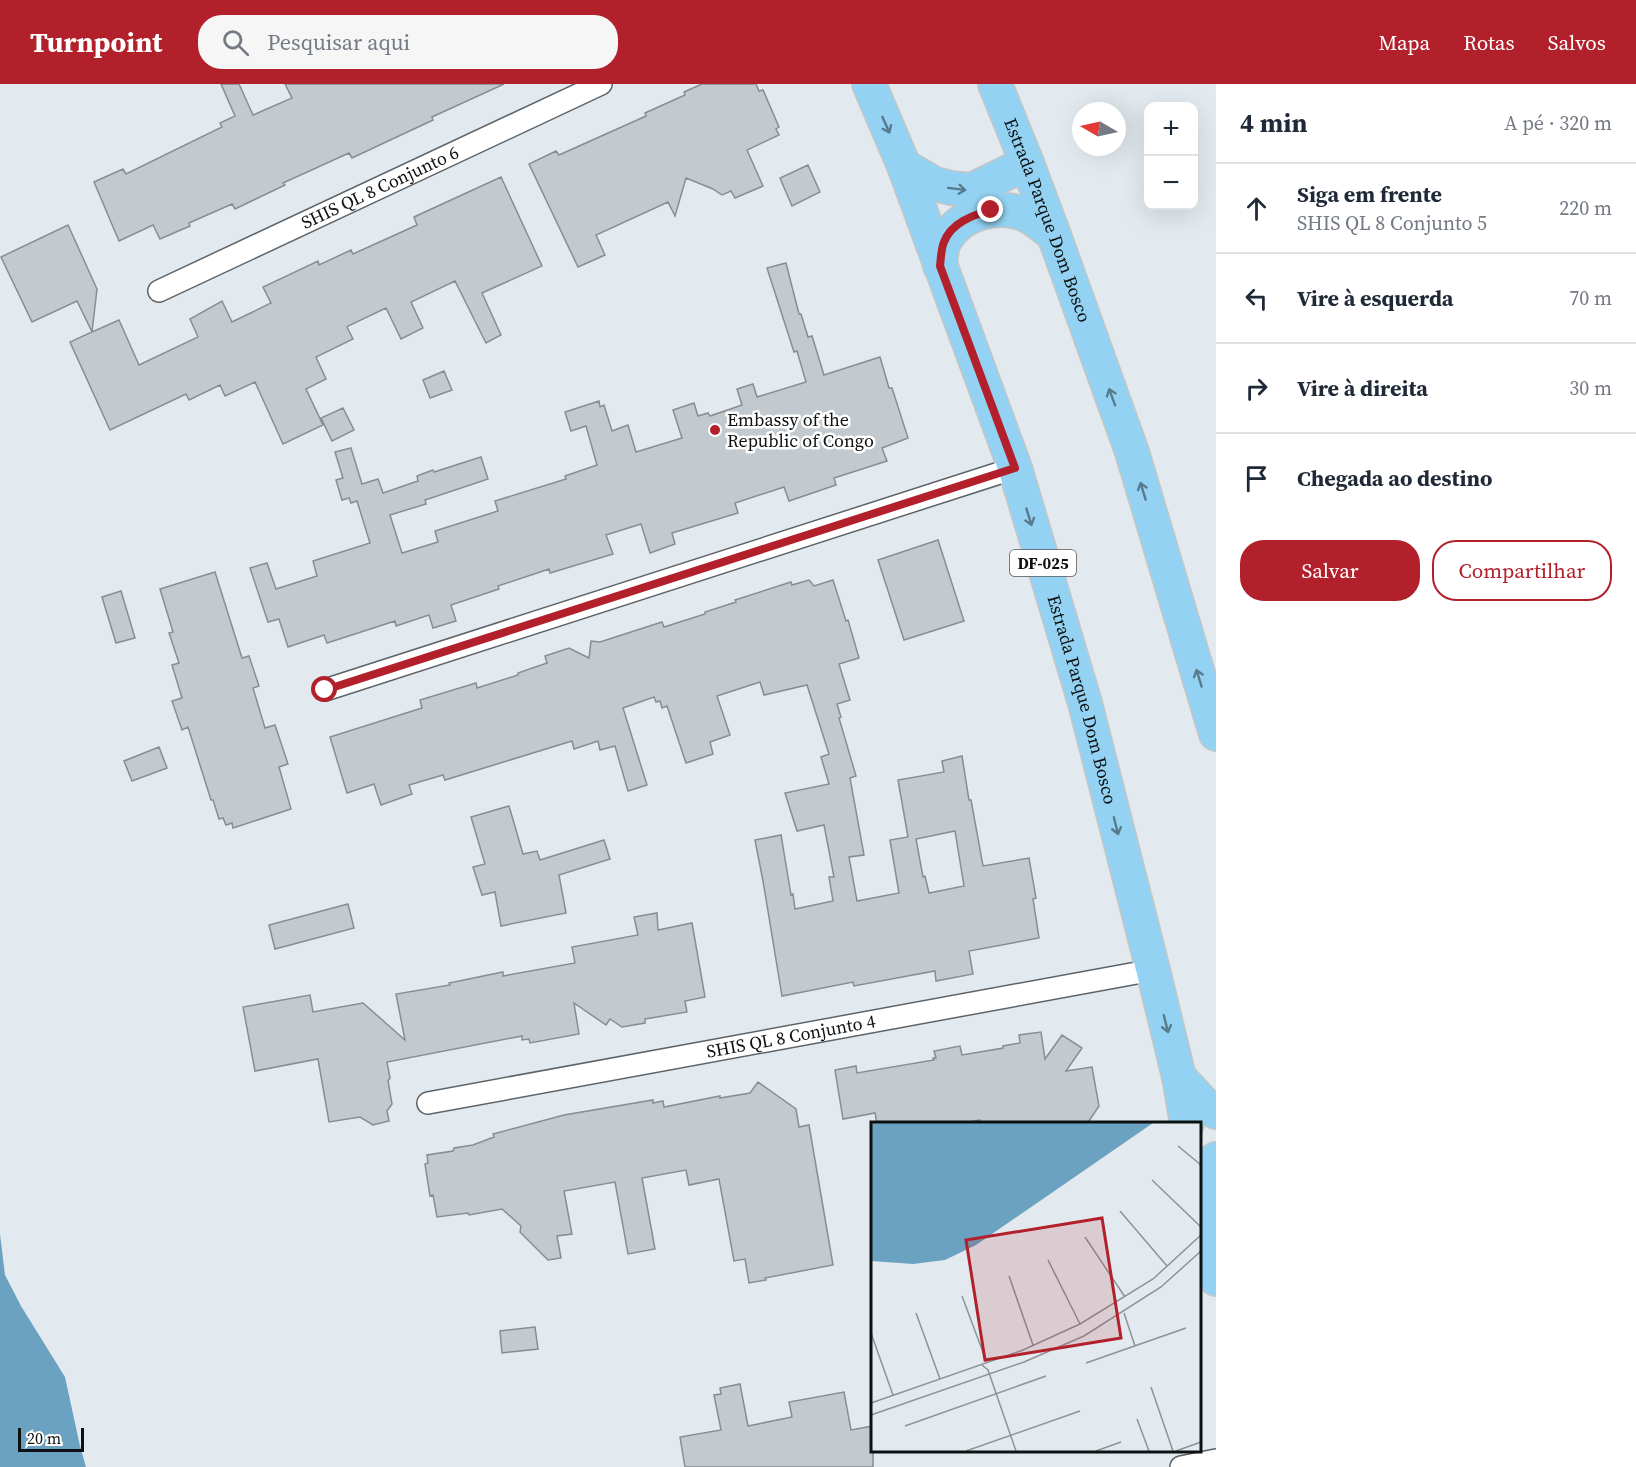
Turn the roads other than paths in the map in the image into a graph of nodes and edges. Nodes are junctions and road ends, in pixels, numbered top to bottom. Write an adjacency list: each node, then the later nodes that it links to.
1 (601, 84): 8 (street, SHIS QL 8 Conjunto 6)
2 (869, 84): 5 (main road, Estrada Parque Dom Bosco / DF-025, one-way to 5)
3 (995, 84): 4 (main road, Estrada Parque Dom Bosco)
4 (1027, 163): 5 (main road, one-way to 4); 6 (main road, Estrada Parque Dom Bosco)
5 (904, 166): 7 (main road, Estrada Parque Dom Bosco / DF-025)
6 (1054, 235): 7 (main road); 11 (main road, Estrada Parque Dom Bosco, one-way to 6)
7 (940, 266): 9 (main road, Estrada Parque Dom Bosco / DF-025)
8 (159, 291)
9 (1015, 468): 10 (street); 12 (main road, Estrada Parque Dom Bosco / DF-025, one-way to 12)
10 (325, 690)
11 (1216, 734)
12 (1153, 970): 13 (main road, Estrada Parque Dom Bosco / DF-025, one-way to 13); 14 (street, SHIS QL 8 Conjunto 4)
13 (1179, 1077): 15 (main road); 16 (main road, Estrada Parque Dom Bosco / DF-025)
14 (428, 1103)
15 (1216, 1112)
16 (1188, 1122)
17 (1216, 1159): 18 (main road)
18 (1201, 1184)
19 (1201, 1192): 20 (main road)
20 (1216, 1279)
21 (1216, 1460): 22 (street)
22 (1181, 1467)

